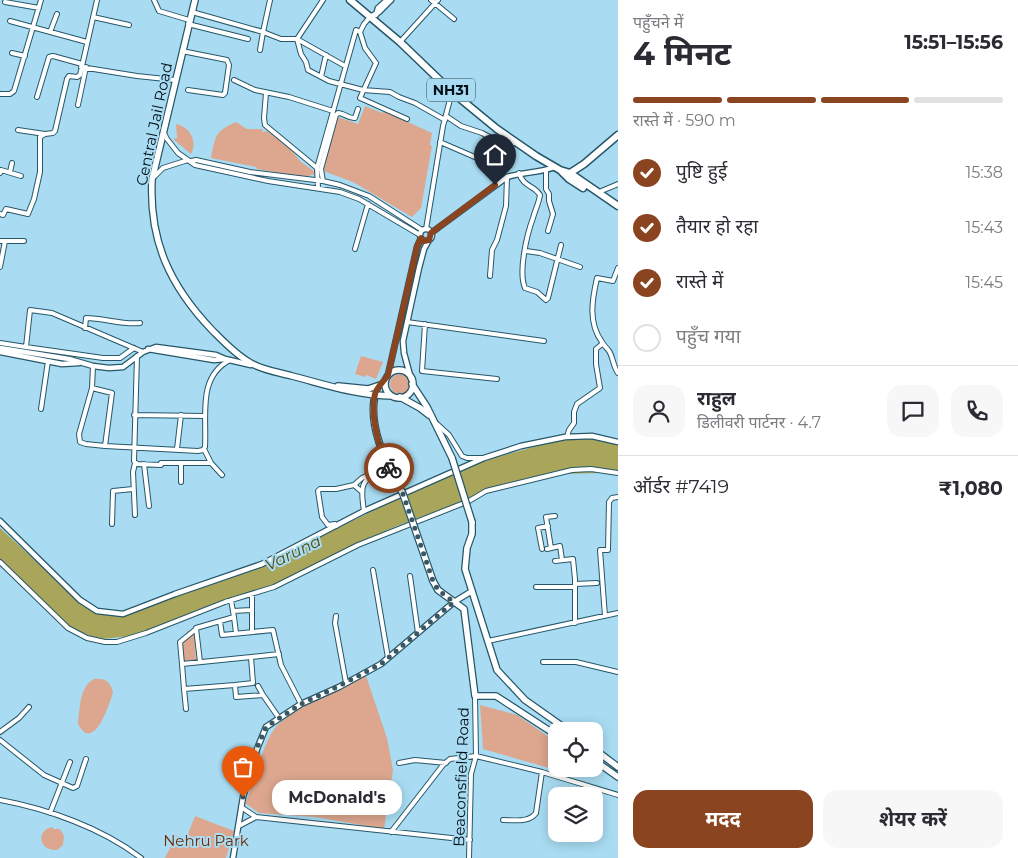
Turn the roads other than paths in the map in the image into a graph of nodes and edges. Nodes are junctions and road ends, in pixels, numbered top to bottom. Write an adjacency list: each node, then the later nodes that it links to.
1 (41, 0): 13 (street)
2 (97, 0): 17 (street)
3 (154, 0): 20 (street)
4 (195, 0): 14 (main road, Central Jail Road)
5 (270, 0): 24 (street)
6 (324, 0): 27 (street)
7 (350, 0): 16 (highway, NH31)
8 (386, 0): 16 (street)
9 (391, 0): 16 (street)
10 (431, 0): 12 (street)
11 (5, 2): 13 (street)
12 (437, 2): 18 (street); 29 (street)
13 (39, 8): 22 (street)
14 (192, 12): 20 (main road, Central Jail Road); 24 (street)
15 (57, 14): 23 (street)
16 (373, 16): 25 (street); 29 (highway, NH31)
17 (93, 17): 21 (street); 28 (street)
18 (454, 19)
19 (10, 21): 22 (street)
20 (189, 22): 26 (street); 31 (main road, Central Jail Road)
21 (129, 25)
22 (34, 26): 23 (street); 34 (street)
23 (50, 32): 28 (street)
24 (263, 32): 27 (street); 30 (street)
25 (360, 32): 36 (street); 42 (street)
26 (248, 39)
27 (297, 39): 33 (street); 37 (street)
28 (87, 42): 35 (street)
29 (400, 42): 43 (highway, NH31)
30 (260, 50)
31 (182, 51): 38 (main road, Central Jail Road); 41 (street)
32 (12, 53): 34 (street)
33 (326, 55): 36 (street); 37 (street)
34 (25, 56): 45 (street)
35 (83, 66): 38 (street); 46 (street); 47 (street); 54 (street)
36 (345, 66): 40 (street)
37 (321, 77): 40 (street)
38 (175, 80): 53 (main road, Central Jail Road)
39 (234, 80): 44 (street)
40 (340, 84): 42 (street); 49 (street)
41 (188, 90)
42 (363, 90): 50 (street); 51 (street)
43 (452, 92): 50 (street); 58 (highway, NH31)
44 (266, 93): 49 (street); 62 (street)
45 (1, 94)
46 (37, 97)
47 (78, 105)
48 (358, 109): 72 (street)
49 (333, 111): 62 (street)
50 (445, 118): 57 (street); 58 (street)
51 (407, 120)
52 (18, 130): 54 (street)
53 (163, 130): 59 (street); 71 (main road, Central Jail Road)
54 (45, 134): 79 (street)
55 (618, 135): 69 (highway)
56 (618, 140): 69 (highway)
57 (440, 142): 61 (street); 81 (street)
58 (515, 142): 63 (highway, NH31)
59 (189, 161): 71 (street); 72 (street); 74 (street)
60 (12, 163): 65 (street)
61 (491, 164)
62 (317, 168): 72 (street)
63 (558, 168): 64 (street); 69 (highway, NH31)
64 (546, 170): 67 (street); 80 (street)
65 (10, 172): 66 (street); 68 (street)
66 (0, 173)
67 (518, 173): 70 (street); 88 (street)
68 (20, 176)
69 (570, 176): 75 (highway); 78 (highway)
70 (507, 177): 82 (street); 93 (street)
71 (152, 180): 111 (main road, Central Jail Road)
72 (320, 180): 74 (street); 81 (street)
73 (618, 184): 75 (street)
74 (318, 188): 76 (street)
75 (598, 193): 77 (highway)
76 (368, 204): 81 (street); 87 (street)
77 (618, 206)
78 (618, 210)
79 (0, 214)
80 (548, 231)
81 (422, 233): 82 (street); 83 (street); 113 (street)
82 (431, 233): 83 (street)
83 (429, 240): 94 (street)
84 (3, 241): 85 (street); 90 (street)
85 (24, 241)
86 (561, 245): 89 (street)
87 (355, 249)
88 (526, 251): 89 (street); 89 (street)
89 (558, 259): 91 (street)
90 (0, 267)
91 (580, 267)
92 (618, 268): 100 (street)
93 (490, 276)
94 (407, 322): 96 (street); 115 (street)
95 (140, 323): 97 (street)
96 (425, 324): 98 (street); 114 (street)
97 (85, 328): 101 (street); 103 (street)
98 (544, 341)
99 (0, 343): 101 (street)
100 (602, 344): 112 (street); 127 (street)
101 (26, 347): 103 (street)
102 (0, 348): 109 (street)
103 (134, 348): 105 (street)
104 (0, 352): 108 (street)
105 (143, 352): 106 (street); 107 (street, Central Jail Road)
106 (137, 356): 110 (street); 123 (street)
107 (228, 359): 111 (street, Central Jail Road); 125 (street)
108 (48, 361): 109 (street); 122 (street)
109 (80, 363): 110 (street)
110 (93, 366): 118 (street)
111 (257, 366): 116 (main road, Central Jail Road)
112 (618, 373)
113 (387, 378): 115 (main road); 117 (main road); 120 (main road)
114 (497, 379)
115 (412, 382): 121 (main road); 126 (main road)
116 (330, 386): 117 (main road); 119 (main road, Central Jail Road)
117 (378, 386): 119 (main road)
118 (92, 388): 129 (street); 129 (street)
119 (374, 395): 120 (main road, Central Jail Road); 138 (main road)
120 (392, 396): 121 (main road)
121 (400, 397): 126 (main road)
122 (41, 409)
123 (134, 415): 124 (street); 130 (street)
124 (181, 415): 125 (street); 132 (street)
125 (205, 416): 131 (street)
126 (433, 419): 133 (street); 164 (main road, bridge)
127 (567, 437): 128 (street); 133 (street)
128 (618, 442)
129 (106, 446): 130 (street)
130 (133, 447): 132 (street); 134 (street)
131 (204, 449): 132 (street); 136 (street)
132 (178, 450)
133 (484, 458): 148 (street)
134 (135, 463): 137 (street); 144 (street)
135 (181, 463): 136 (street); 137 (street); 142 (street)
136 (211, 463): 141 (street)
137 (144, 464): 147 (street)
138 (387, 464): 139 (street); 167 (main road, bridge)
139 (376, 472): 143 (street); 145 (street)
140 (618, 473): 165 (street)
141 (222, 475)
142 (182, 482)
143 (354, 485): 145 (street); 153 (street)
144 (133, 489): 149 (street); 152 (street)
145 (361, 491): 148 (street)
146 (618, 497): 172 (street)
147 (149, 506)
148 (364, 511): 153 (street)
149 (135, 515)
150 (554, 516): 154 (street)
151 (0, 521): 153 (street)
152 (112, 524)
153 (336, 526)
154 (548, 526): 155 (street); 155 (street)
155 (547, 548): 156 (street)
156 (562, 560): 157 (street); 162 (street)
157 (555, 561)
158 (0, 562): 166 (street)
159 (373, 570): 183 (street)
160 (410, 576): 179 (street)
161 (596, 583): 162 (street)
162 (575, 585): 163 (street); 175 (street)
163 (536, 587)
164 (472, 591): 167 (street); 180 (main road)
165 (252, 594): 166 (street); 168 (street)
166 (231, 600): 169 (street)
167 (454, 602): 179 (street); 193 (main road)
168 (251, 610): 169 (street); 177 (street)
169 (233, 611): 173 (street)
170 (618, 614): 172 (street)
171 (336, 616): 188 (street)
172 (605, 616): 175 (street)
173 (234, 617): 174 (street); 178 (street)
174 (220, 621): 176 (street); 178 (street)
175 (575, 623): 180 (street)
176 (196, 629): 184 (street); 186 (street)
177 (252, 631): 178 (street); 181 (street)
178 (236, 633)
179 (418, 633): 183 (street)
180 (488, 641): 198 (main road)
181 (279, 654): 182 (street); 194 (street)
182 (251, 657): 184 (street); 189 (street)
183 (388, 658): 188 (street)
184 (200, 662): 186 (street)
185 (543, 662): 187 (street)
186 (182, 664): 191 (street)
187 (618, 672)
188 (346, 683): 194 (street)
189 (235, 684): 191 (street); 192 (street)
190 (258, 686): 192 (street)
191 (184, 689): 196 (street)
192 (263, 695): 197 (street)
193 (474, 696): 199 (main road); 202 (street, Beaconsfield Road)
194 (301, 704): 197 (street)
195 (29, 707): 200 (street)
196 (186, 709)
197 (279, 718): 215 (street)
198 (556, 722)
199 (548, 730)
200 (0, 732)
201 (0, 740): 212 (street)
202 (476, 756): 207 (street); 210 (street); 221 (street, Beaconsfield Road)
203 (603, 756): 209 (main road)
204 (86, 759): 212 (street)
205 (70, 762): 212 (street)
206 (399, 763): 207 (street)
207 (446, 763): 220 (street)
208 (603, 766): 211 (main road)
209 (618, 767)
210 (542, 772): 213 (street); 218 (street)
211 (618, 776)
212 (61, 784): 216 (street)
213 (618, 794)
214 (0, 800): 216 (street)
215 (241, 806): 217 (street); 219 (street)
216 (50, 813): 222 (street)
217 (256, 817): 219 (street); 220 (street)
218 (503, 820)
219 (239, 826): 223 (street)
220 (392, 832): 221 (street)
221 (470, 840): 224 (street, Beaconsfield Road)
222 (141, 858)
223 (233, 858)
224 (469, 858)

